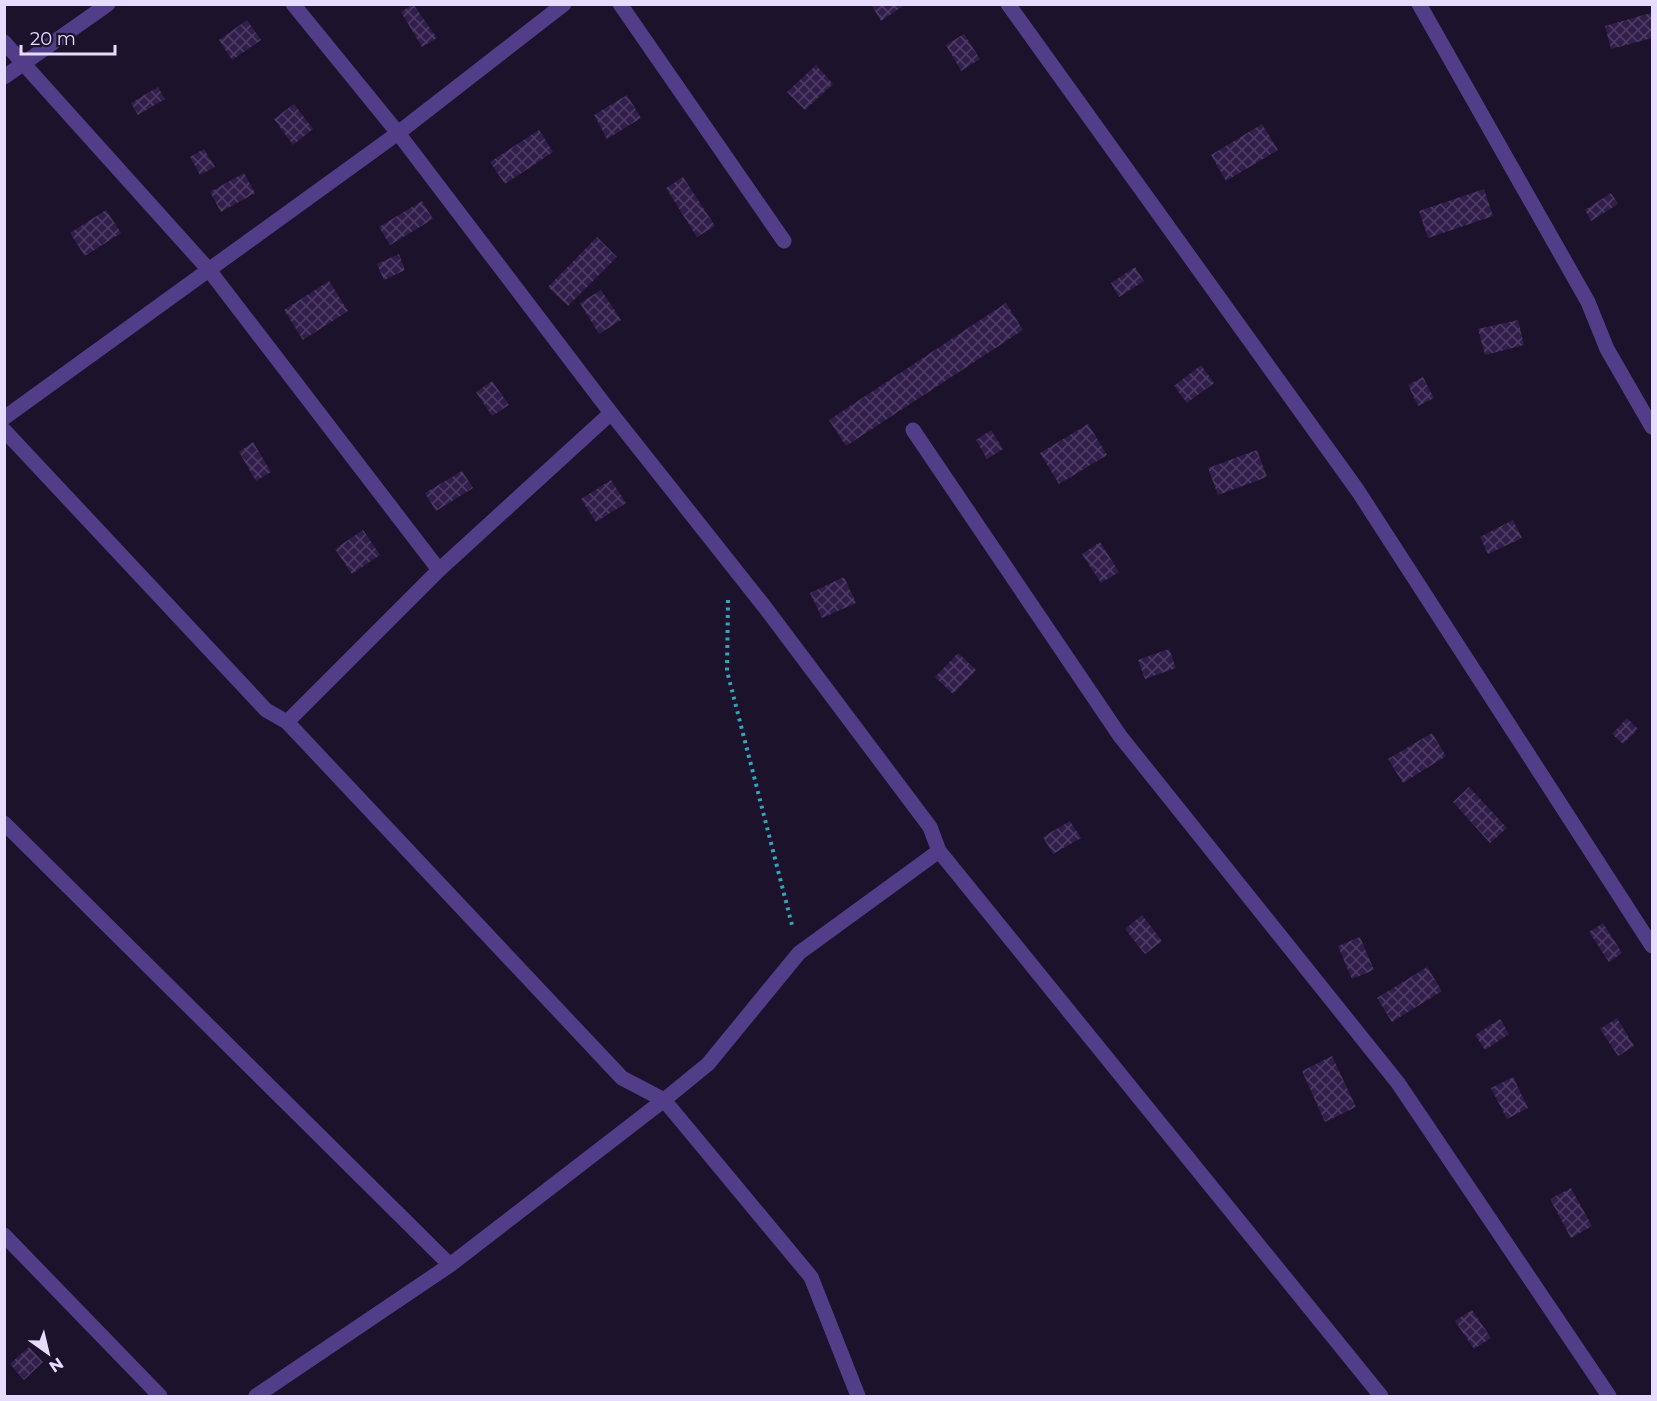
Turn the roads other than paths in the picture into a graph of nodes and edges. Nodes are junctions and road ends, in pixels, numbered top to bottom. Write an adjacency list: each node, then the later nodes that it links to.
1 (108, 4): 8 (street)
2 (293, 4): 10 (street)
3 (564, 4): 10 (street)
4 (620, 4): 11 (street)
5 (1008, 4): 22 (street)
6 (1419, 4): 15 (street)
7 (4, 42): 8 (street)
8 (25, 62): 9 (street); 12 (street)
9 (4, 77)
10 (398, 133): 12 (street); 13 (street)
11 (784, 241)
12 (209, 270): 14 (street); 18 (street)
13 (611, 413): 18 (street); 21 (street)
14 (4, 418)
15 (1653, 427)
16 (4, 430): 19 (street)
17 (913, 430): 30 (street)
18 (439, 570): 19 (street)
19 (287, 722): 23 (street)
20 (4, 823): 25 (street)
21 (939, 851): 23 (street); 29 (street)
22 (1653, 946)
23 (664, 1100): 25 (street); 28 (street)
24 (4, 1235): 26 (street)
25 (450, 1264): 27 (street)
26 (160, 1396)
27 (256, 1396)
28 (858, 1396)
29 (1382, 1396)
30 (1609, 1396)

